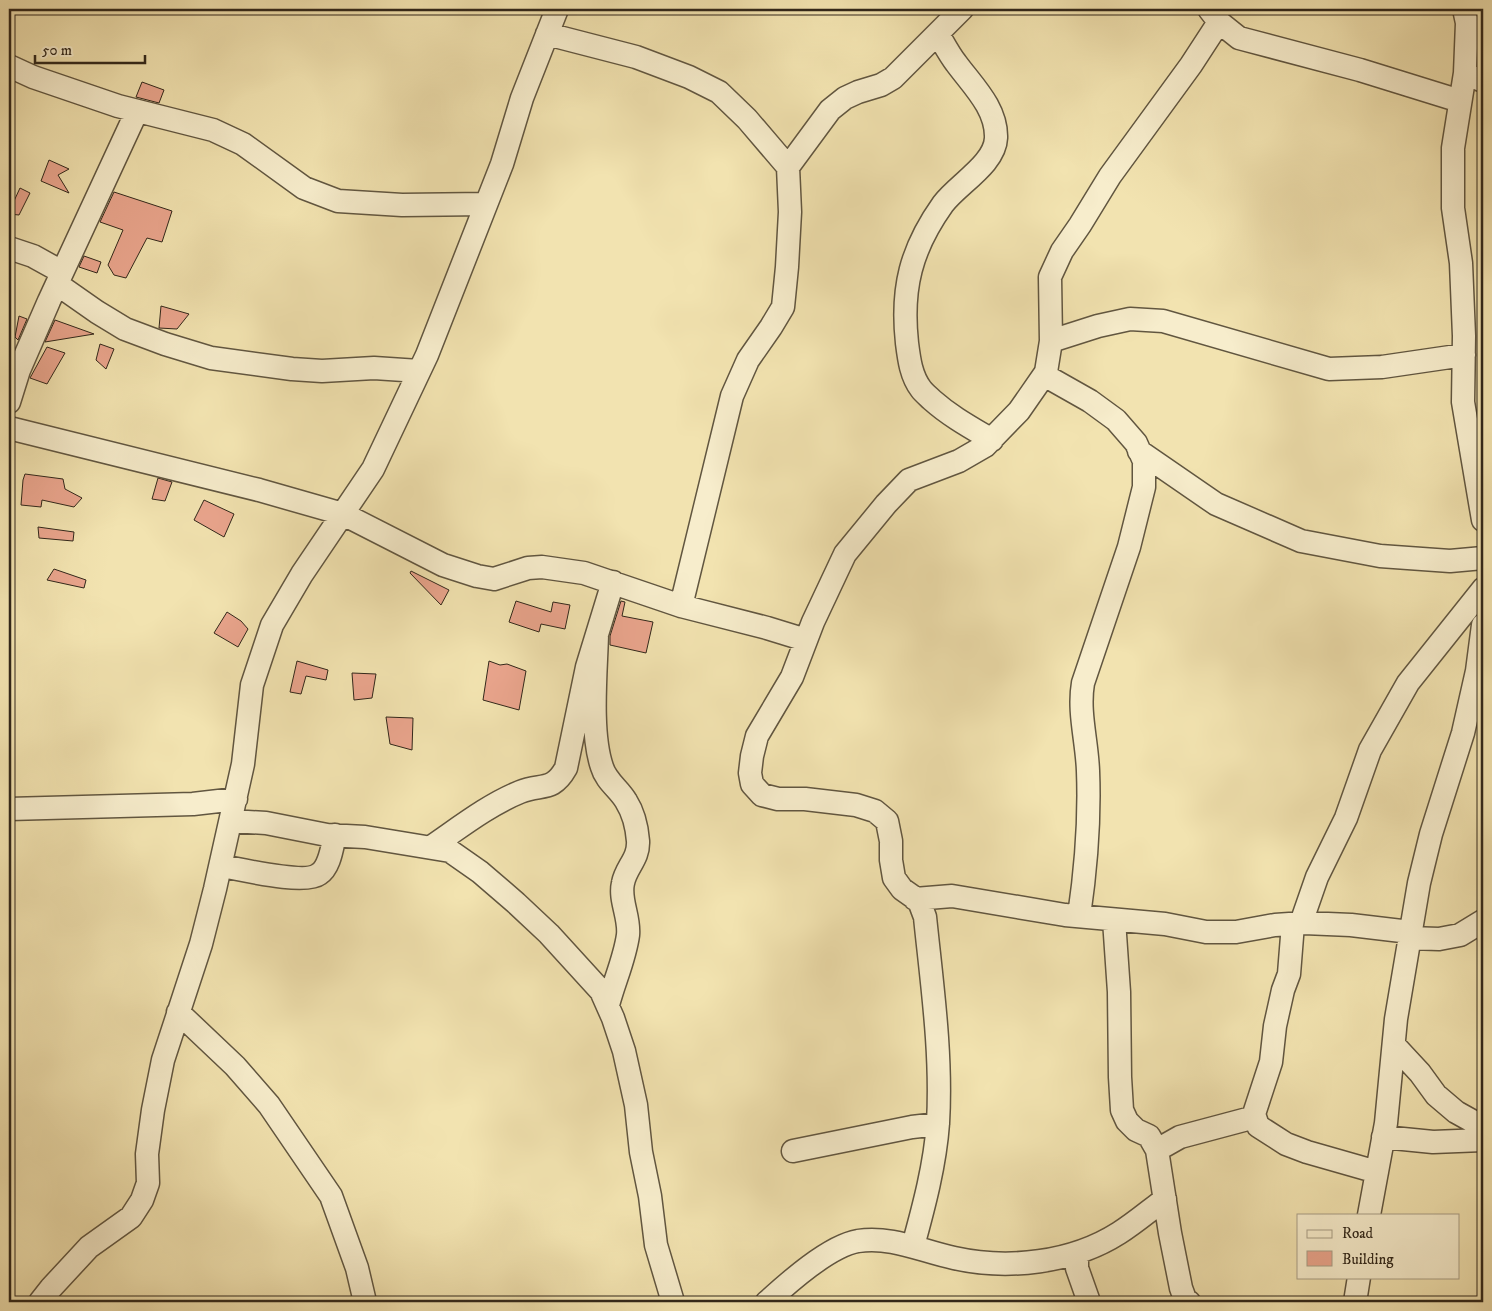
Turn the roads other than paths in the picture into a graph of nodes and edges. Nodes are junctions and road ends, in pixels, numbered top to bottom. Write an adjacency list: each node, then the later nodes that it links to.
1 (557, 9): 5 (street)
2 (962, 9): 6 (street)
3 (1464, 9): 8 (street)
4 (1214, 16): 9 (street); 15 (street)
5 (548, 34): 11 (street); 12 (street)
6 (938, 34): 11 (street); 21 (street)
7 (9, 66): 10 (street)
8 (1474, 77): 9 (street)
9 (1460, 101): 16 (street)
10 (137, 111): 12 (street); 14 (street)
11 (788, 167): 28 (street)
12 (486, 204): 17 (street)
13 (9, 248): 14 (street)
14 (59, 278): 17 (street); 19 (street)
15 (1051, 341): 16 (street); 18 (street)
16 (1464, 355): 24 (street)
17 (419, 371): 23 (street)
18 (1044, 375): 21 (street); 22 (street)
19 (9, 402)
20 (9, 428): 23 (street)
21 (992, 440): 31 (street)
22 (1140, 451): 25 (street); 40 (street)
23 (343, 514): 26 (street); 33 (street)
24 (1483, 520)
25 (1483, 558)
26 (613, 582): 28 (street); 30 (street)
27 (1483, 589): 43 (street)
28 (681, 606): 31 (street)
29 (1483, 625): 32 (street)
30 (597, 635): 37 (street); 45 (street)
31 (806, 640): 39 (street)
32 (1473, 732): 44 (street)
33 (236, 799): 34 (street); 35 (street)
34 (9, 809)
35 (231, 821): 36 (street); 38 (street)
36 (335, 835): 37 (street); 38 (street)
37 (430, 847): 45 (street)
38 (221, 866): 46 (street)
39 (915, 899): 40 (street); 49 (street)
40 (1079, 916): 41 (street)
41 (1114, 920): 43 (street); 53 (street)
42 (1483, 921): 44 (street)
43 (1297, 924): 44 (street); 48 (street)
44 (1410, 935): 47 (street)
45 (608, 1005): 63 (street)
46 (178, 1012): 61 (street); 62 (street)
47 (1394, 1044): 50 (street); 51 (street)
48 (1256, 1117): 53 (street); 55 (street)
49 (938, 1124): 54 (street); 58 (street)
50 (1483, 1127)
51 (1383, 1137): 52 (street); 55 (street)
52 (1483, 1140)
53 (1157, 1150): 56 (street)
54 (793, 1151)
55 (1377, 1172): 57 (street)
56 (1165, 1199): 59 (street); 66 (street)
57 (1369, 1214)
58 (913, 1246): 59 (street); 64 (street)
59 (1077, 1253): 65 (street)
60 (1359, 1278): 67 (street)
61 (40, 1302)
62 (365, 1302)
63 (673, 1302)
64 (767, 1302)
65 (1089, 1302)
66 (1189, 1302)
67 (1356, 1302)

